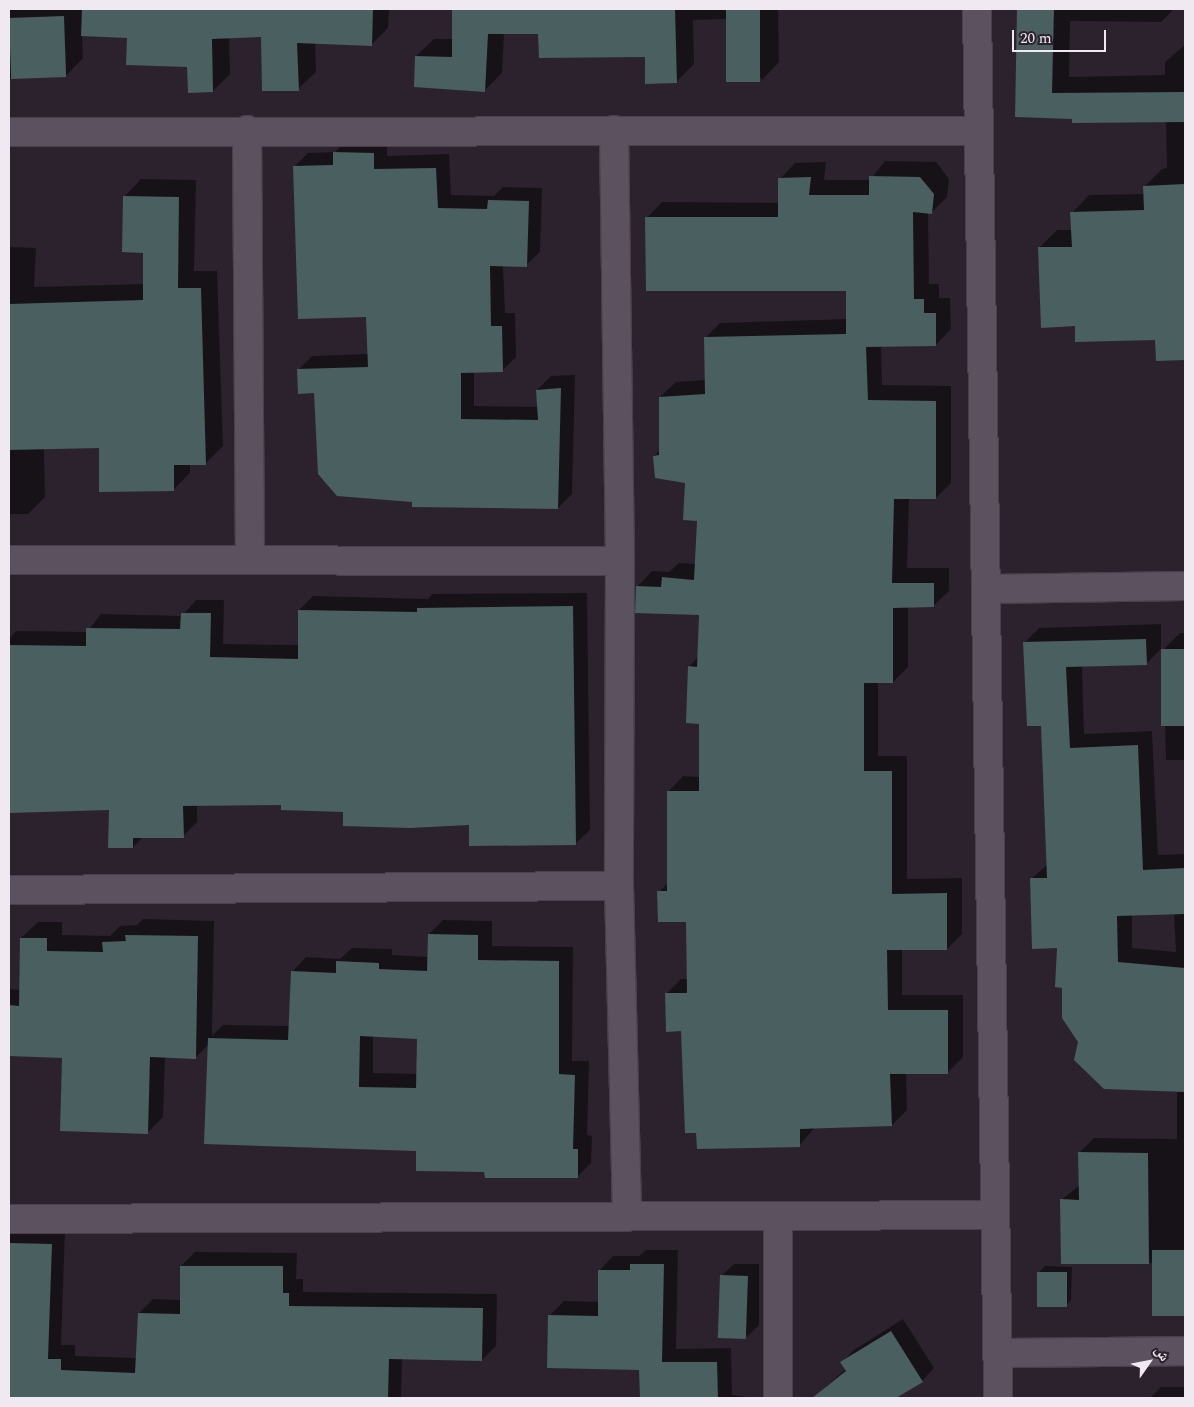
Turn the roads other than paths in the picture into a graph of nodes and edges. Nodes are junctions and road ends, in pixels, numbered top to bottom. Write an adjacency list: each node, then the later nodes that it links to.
1 (977, 9): 4 (street)
2 (247, 130): 3 (street); 5 (street); 6 (street)
3 (614, 130): 4 (street); 8 (street)
4 (979, 130): 10 (street)
5 (9, 132)
6 (250, 559): 7 (street); 8 (street)
7 (9, 560)
8 (620, 561): 11 (street)
9 (1185, 586): 10 (street)
10 (987, 589): 13 (street)
11 (619, 886): 12 (street); 14 (street)
12 (9, 890)
13 (995, 1215): 15 (street); 18 (street)
14 (627, 1216): 15 (street); 16 (street)
15 (778, 1216): 19 (street)
16 (9, 1219)
17 (1185, 1351): 18 (street)
18 (998, 1353): 20 (street)
19 (778, 1398)
20 (998, 1398)

